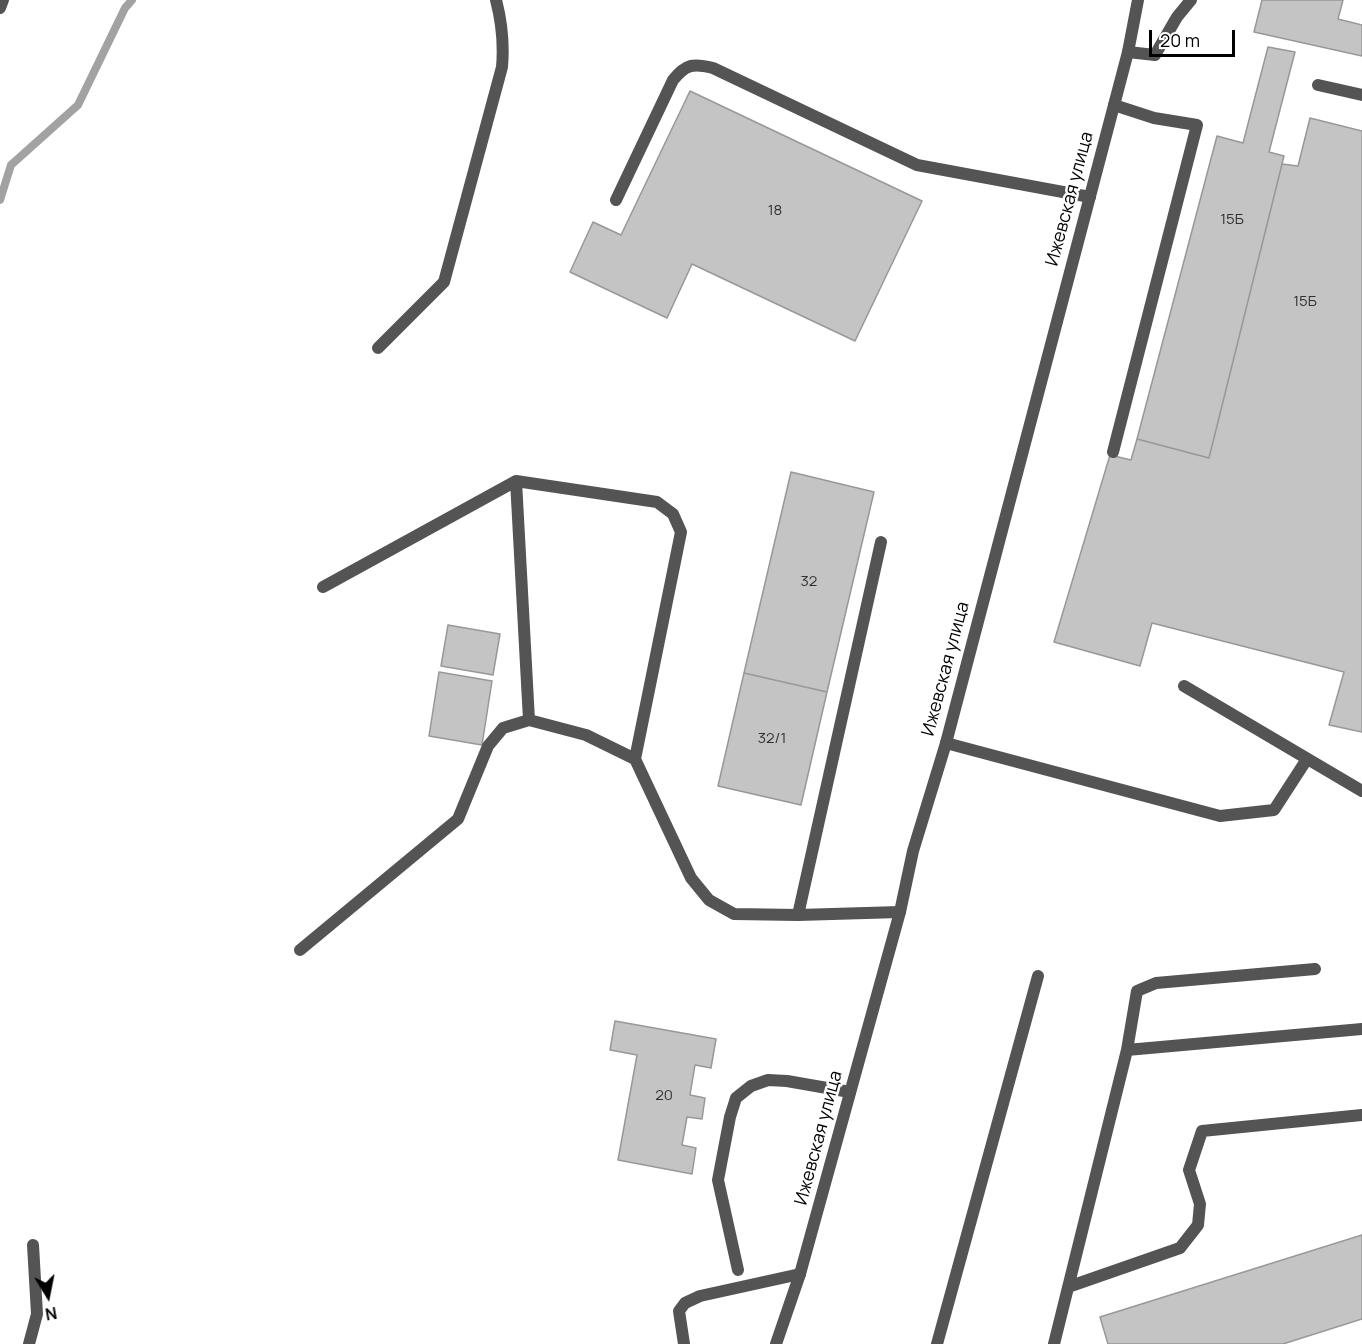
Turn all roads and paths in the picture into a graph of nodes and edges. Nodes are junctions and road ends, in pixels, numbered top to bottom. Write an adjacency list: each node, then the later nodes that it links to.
1 (3, 0): 5 (street)
2 (496, 0): 12 (street)
3 (1138, 0): 6 (street, Ижевская улица)
4 (1191, 0): 6 (street)
5 (0, 8)
6 (1128, 52): 9 (street, Ижевская улица)
7 (1318, 85): 8 (street)
8 (1362, 95)
9 (1114, 105): 10 (street, Ижевская улица); 13 (street)
10 (1090, 197): 11 (street); 19 (street, Ижевская улица)
11 (616, 200)
12 (378, 348)
13 (1113, 452)
14 (516, 481): 16 (street); 18 (street); 20 (street)
15 (881, 542): 24 (street)
16 (323, 588)
17 (1184, 686): 21 (street)
18 (529, 720): 20 (street); 25 (street)
19 (946, 743): 21 (street); 23 (street, Ижевская улица)
20 (635, 759): 24 (street)
21 (1307, 759): 22 (street)
22 (1362, 791)
23 (900, 912): 24 (street); 30 (street, Ижевская улица)
24 (798, 915)
25 (300, 950)
26 (1315, 969): 29 (street)
27 (1038, 976): 39 (street)
28 (1362, 1029): 29 (street)
29 (1127, 1050): 35 (street)
30 (850, 1092): 33 (street); 34 (street, Ижевская улица)
31 (1362, 1115): 35 (street)
32 (33, 1245): 36 (street)
33 (738, 1270)
34 (800, 1274): 37 (street); 38 (street, Ижевская улица)
35 (1068, 1287): 40 (street)
36 (29, 1344)
37 (684, 1344)
38 (777, 1344)
39 (937, 1344)
40 (1054, 1344)

